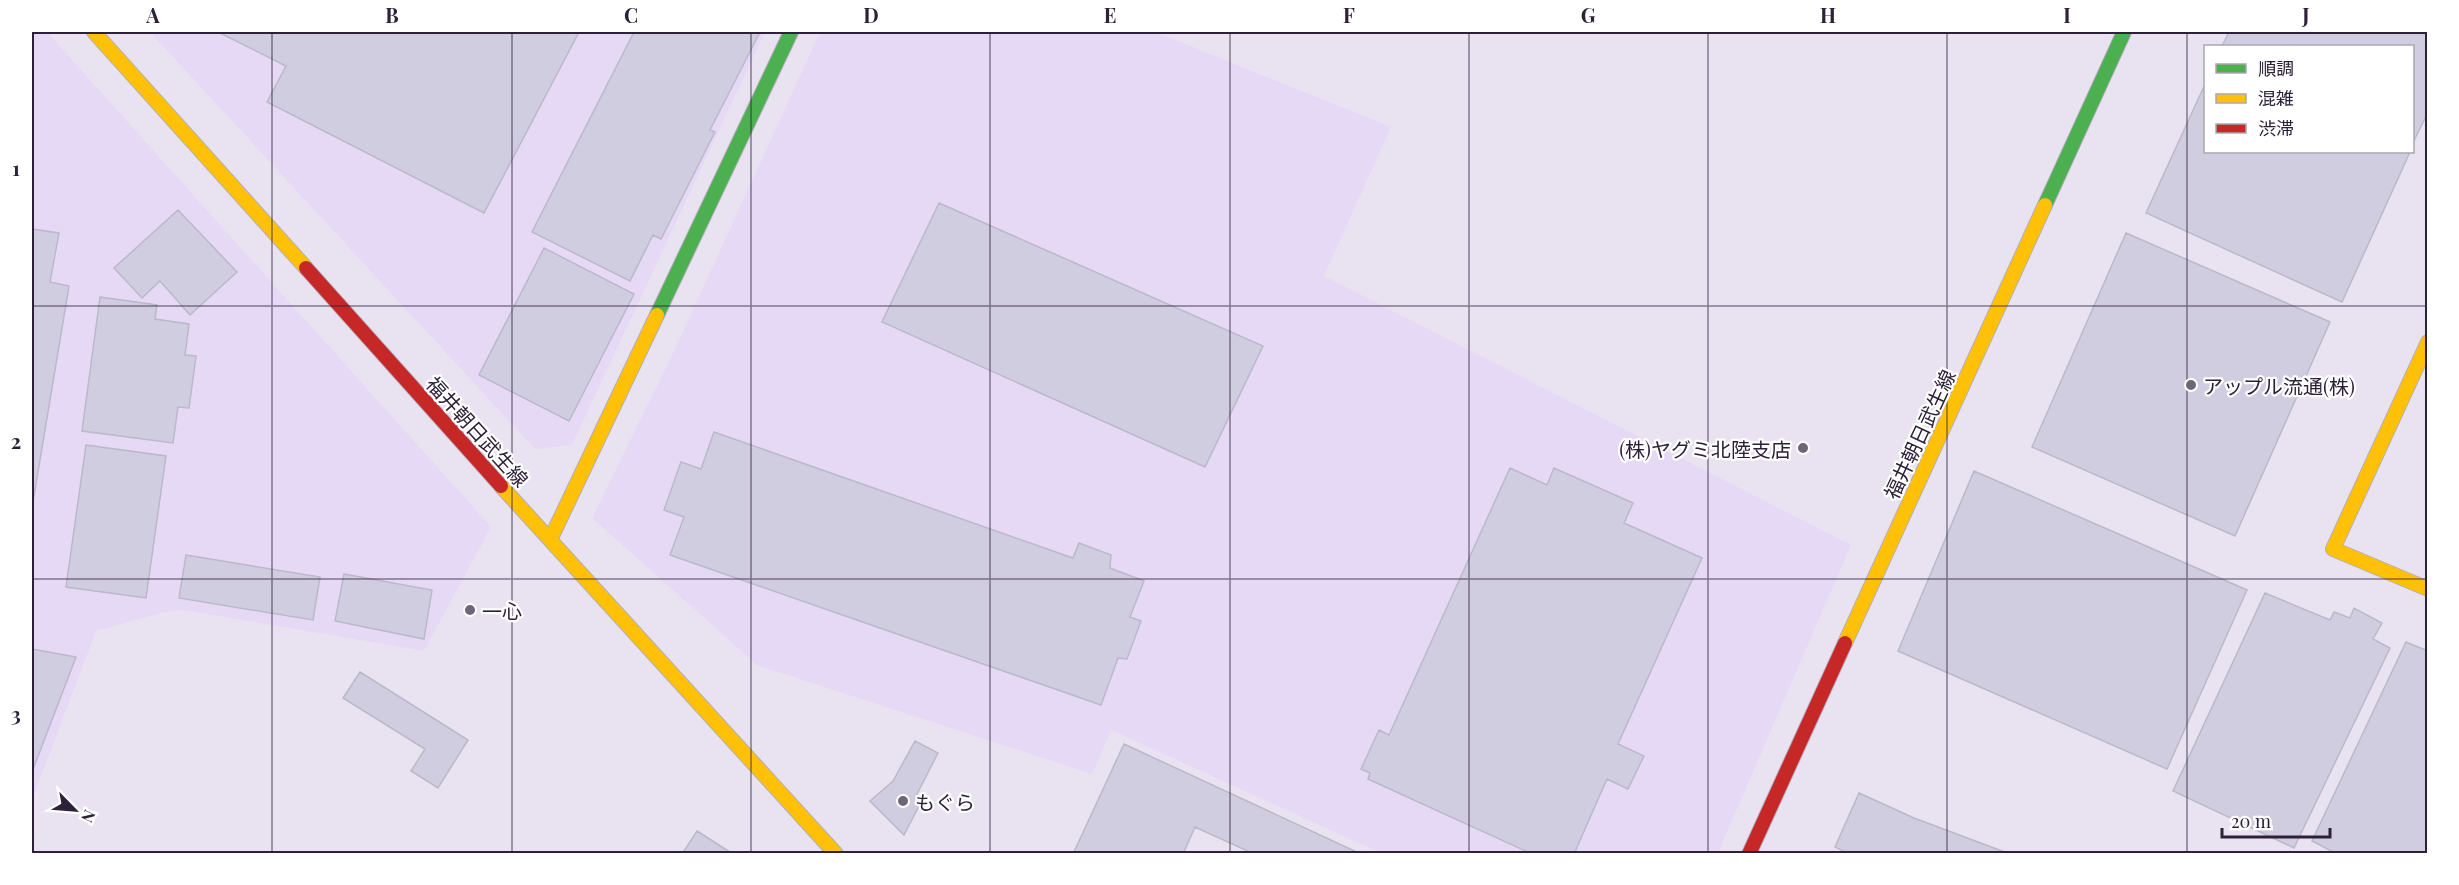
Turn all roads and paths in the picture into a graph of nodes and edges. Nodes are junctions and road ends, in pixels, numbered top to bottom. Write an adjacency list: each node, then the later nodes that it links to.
1 (94, 32): 5 (main road, 福井朝日武生線)
2 (791, 32): 5 (main road)
3 (2124, 32): 8 (main road, 福井朝日武生線)
4 (2427, 342): 6 (main road)
5 (550, 540): 7 (main road, 福井朝日武生線)
6 (2427, 589)
7 (836, 854)
8 (1749, 854)

